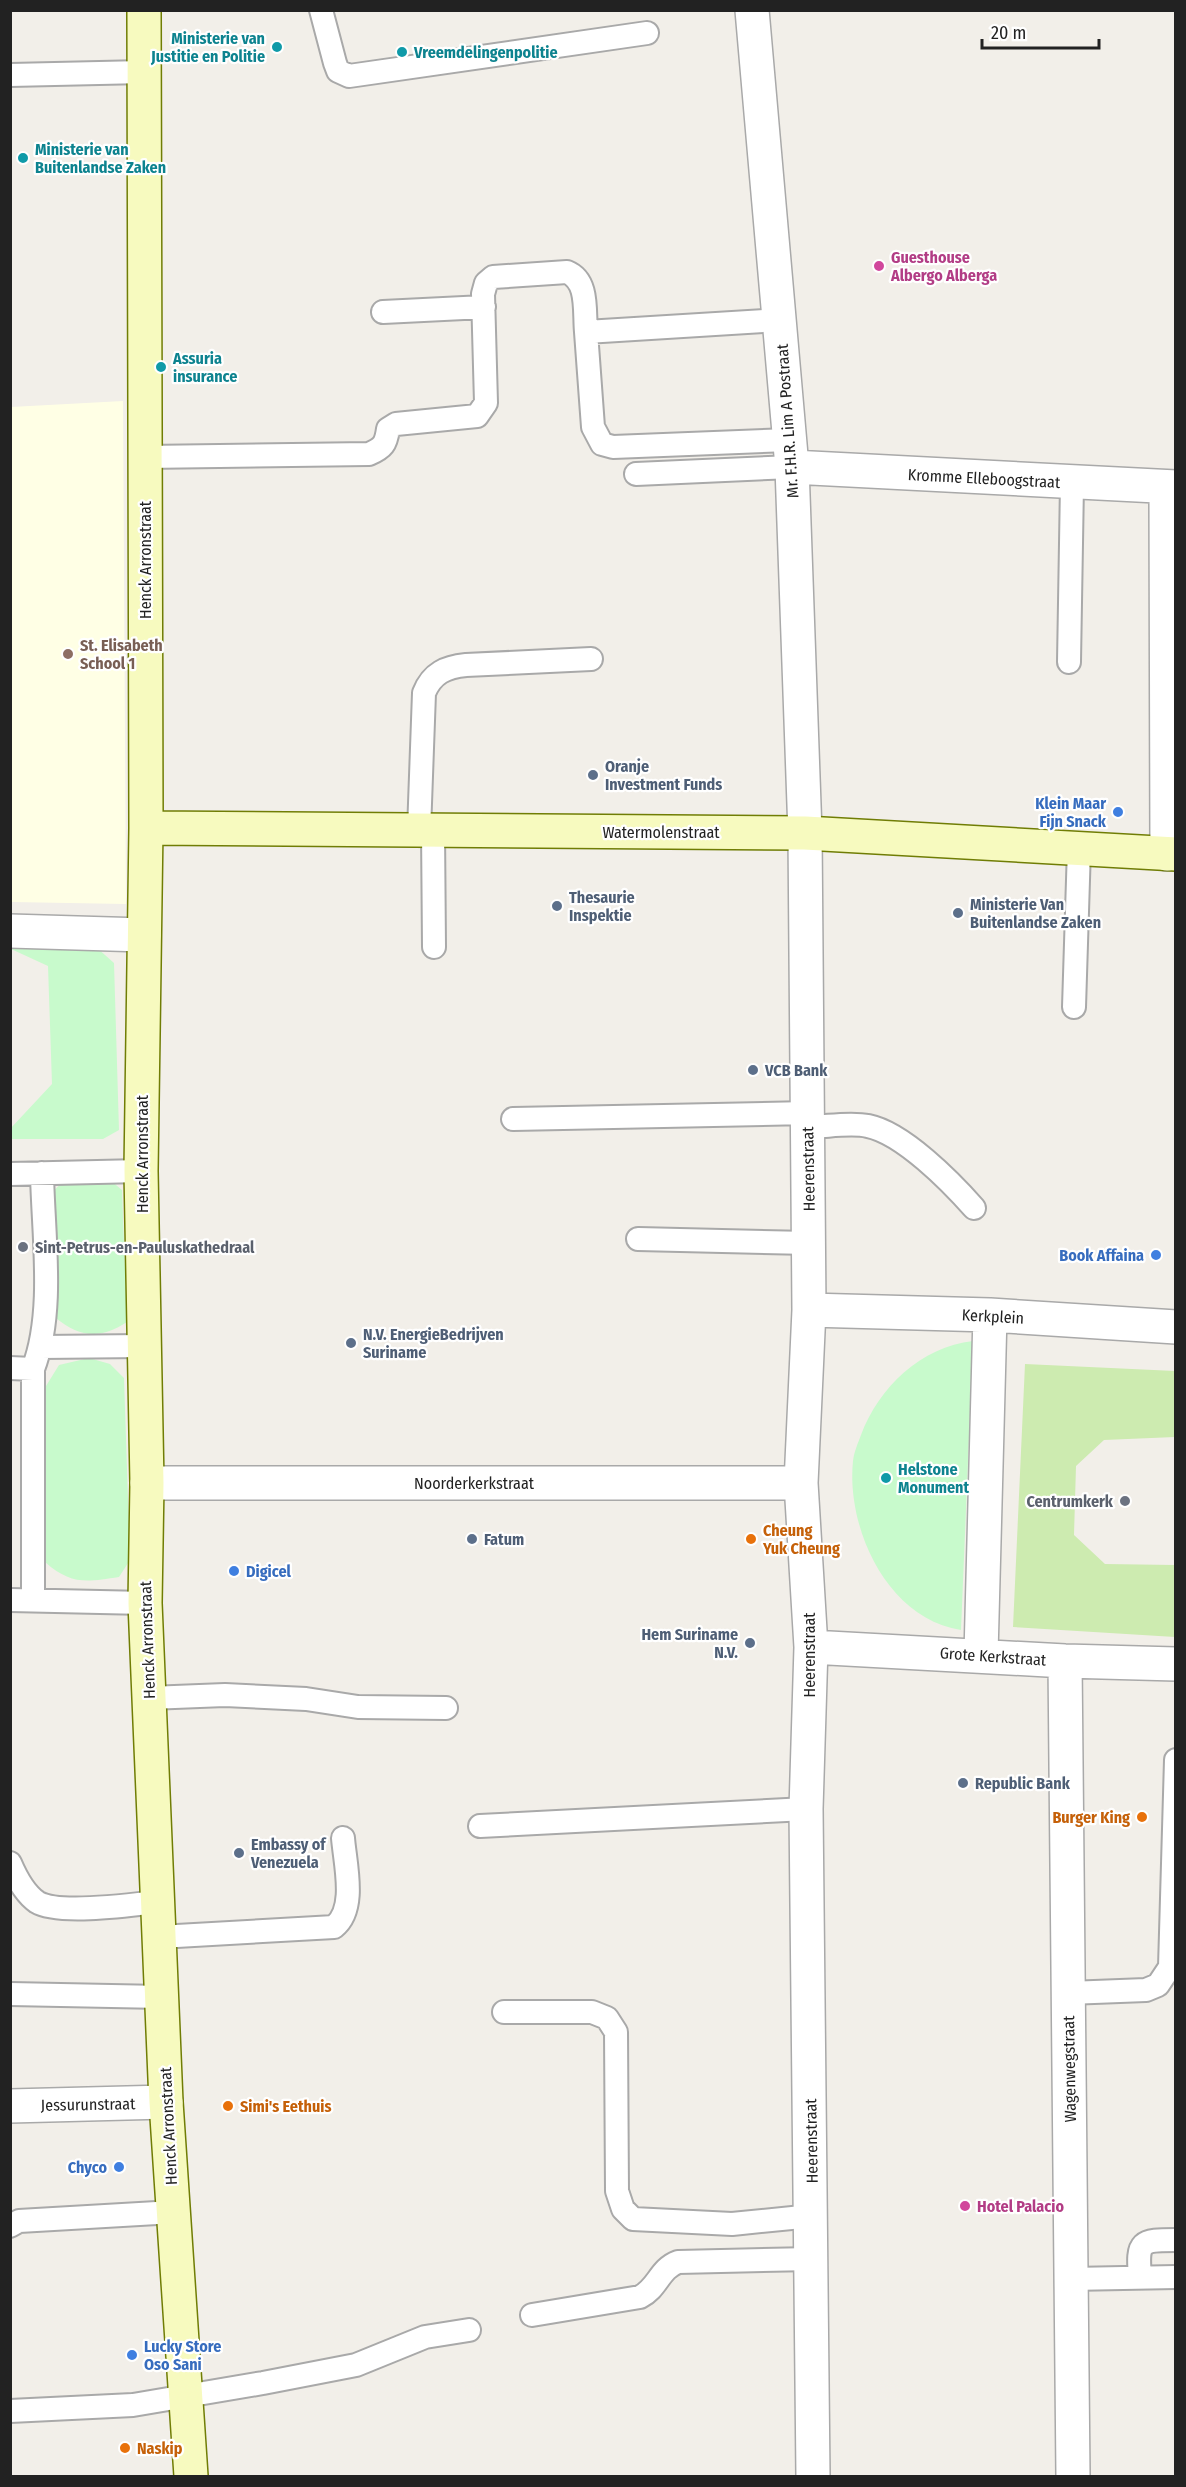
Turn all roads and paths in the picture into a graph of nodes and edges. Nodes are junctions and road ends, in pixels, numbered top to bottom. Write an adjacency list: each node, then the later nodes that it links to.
1 (144, 10): 5 (main road, Henck Arronstraat)
2 (321, 10): 4 (lane)
3 (752, 10): 9 (street, Mr. F.H.R. Lim A Postraat)
4 (646, 33)
5 (144, 72): 6 (lane); 12 (main road, Henck Arronstraat)
6 (10, 75)
7 (484, 307): 8 (lane); 10 (lane); 12 (lane)
8 (383, 312)
9 (779, 320): 10 (lane); 11 (street, Mr. F.H.R. Lim A Postraat)
10 (585, 332): 11 (lane)
11 (791, 453): 13 (lane); 14 (street, Kromme Elleboogstraat); 22 (street, Mr. F.H.R. Lim A Postraat)
12 (145, 457): 20 (main road, Henck Arronstraat)
13 (636, 474)
14 (1072, 484): 15 (street, Kromme Elleboogstraat); 18 (lane)
15 (1171, 487): 16 (street)
16 (1171, 589): 19 (street)
17 (591, 659): 21 (lane)
18 (1069, 662)
19 (1171, 729): 24 (street)
20 (146, 828): 21 (main road, Watermolenstraat); 26 (main road, Henck Arronstraat)
21 (426, 830): 22 (main road, Watermolenstraat); 27 (lane)
22 (805, 833): 23 (main road, Watermolenstraat); 30 (street, Heerenstraat)
23 (1079, 848): 24 (main road, Watermolenstraat); 28 (lane)
24 (1172, 854)
25 (10, 931): 26 (street)
26 (144, 935): 31 (main road, Henck Arronstraat)
27 (434, 947)
28 (1074, 1007)
29 (513, 1119): 30 (lane)
30 (808, 1120): 34 (lane); 36 (street, Heerenstraat)
31 (141, 1171): 32 (lane); 40 (main road, Henck Arronstraat)
32 (42, 1173): 33 (lane); 41 (lane)
33 (10, 1174)
34 (974, 1208)
35 (638, 1239): 36 (lane)
36 (809, 1243): 37 (street, Heerenstraat)
37 (810, 1310): 38 (street, Kerkplein); 44 (street, Heerenstraat)
38 (990, 1315): 39 (street, Kerkplein); 48 (street)
39 (1176, 1327)
40 (144, 1346): 41 (lane); 43 (main road, Henck Arronstraat)
41 (40, 1347): 42 (lane)
42 (22, 1369): 45 (lane)
43 (147, 1483): 44 (street, Noorderkerkstraat); 46 (main road, Henck Arronstraat)
44 (801, 1483): 47 (street, Heerenstraat)
45 (22, 1600): 46 (lane)
46 (145, 1603): 51 (main road, Henck Arronstraat)
47 (811, 1647): 48 (street, Grote Kerkstraat); 54 (street, Heerenstraat)
48 (981, 1654): 49 (street, Grote Kerkstraat)
49 (1065, 1661): 50 (street, Grote Kerkstraat); 60 (street, Wagenwegstraat)
50 (1176, 1664)
51 (148, 1698): 52 (lane); 58 (main road, Henck Arronstraat)
52 (446, 1708)
53 (1176, 1760): 60 (lane)
54 (806, 1809): 55 (lane); 67 (street, Heerenstraat)
55 (480, 1826)
56 (343, 1838): 59 (lane)
57 (10, 1863): 58 (lane)
58 (158, 1902): 59 (main road, Henck Arronstraat)
59 (159, 1937): 62 (main road, Henck Arronstraat)
60 (1068, 1993): 73 (street, Wagenwegstraat)
61 (10, 1994): 62 (lane)
62 (162, 1997): 64 (main road, Henck Arronstraat)
63 (504, 2012): 67 (lane)
64 (166, 2102): 65 (street, Jessurunstraat); 66 (main road, Henck Arronstraat)
65 (10, 2106)
66 (174, 2212): 68 (lane); 76 (main road, Henck Arronstraat)
67 (812, 2216): 70 (street, Heerenstraat)
68 (10, 2226)
69 (1176, 2240): 71 (lane)
70 (812, 2259): 74 (lane); 79 (street, Heerenstraat)
71 (1140, 2277): 72 (lane); 73 (lane)
72 (1176, 2277)
73 (1071, 2279): 80 (street, Wagenwegstraat)
74 (532, 2315)
75 (469, 2330): 76 (lane)
76 (185, 2397): 77 (lane); 78 (main road, Henck Arronstraat)
77 (10, 2411)
78 (191, 2476)
79 (813, 2476)
80 (1073, 2476)

